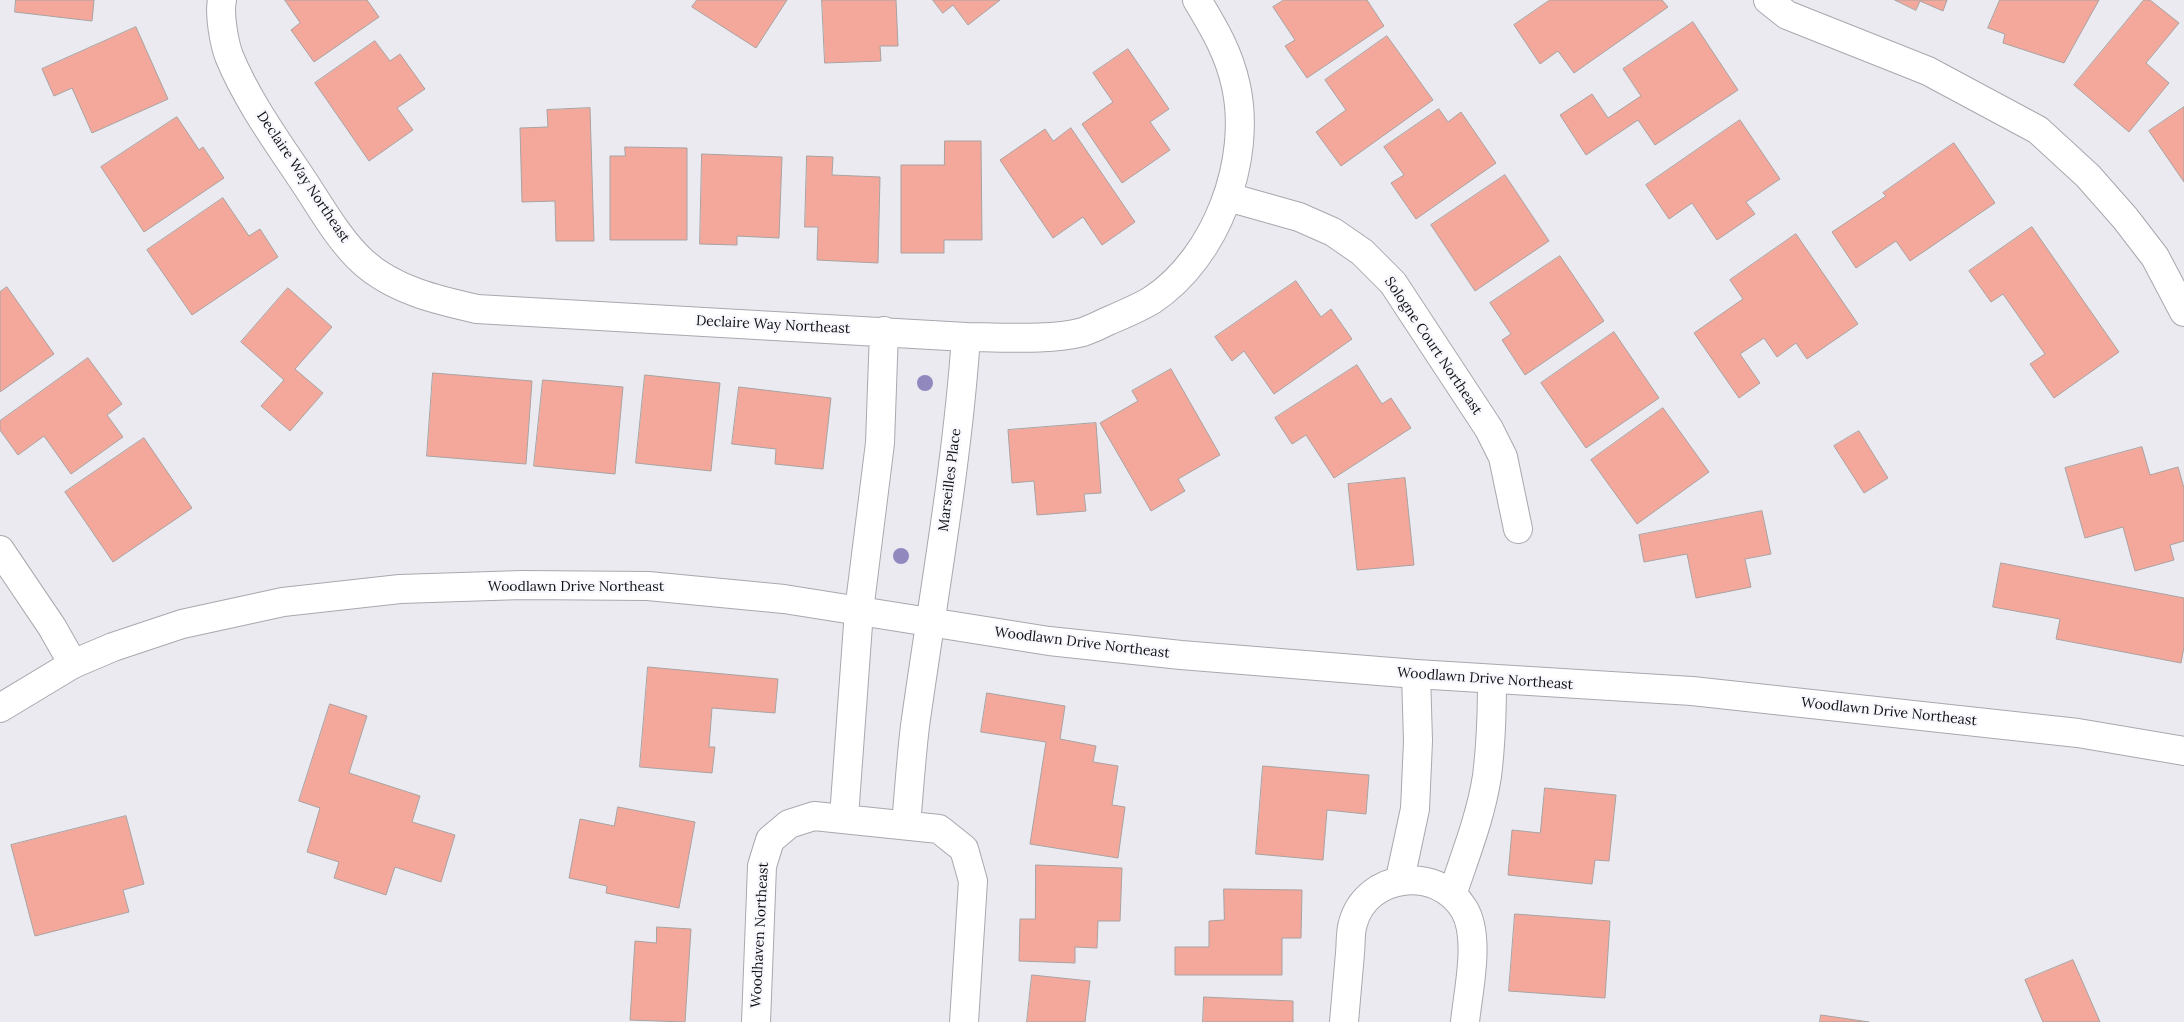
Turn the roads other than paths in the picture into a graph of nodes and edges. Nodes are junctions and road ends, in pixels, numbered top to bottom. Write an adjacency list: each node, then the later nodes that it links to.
1 (222, 0): 6 (street, Declaire Way Northeast)
2 (1197, 0): 4 (street, Declaire Way Northeast)
3 (1768, 0): 5 (street)
4 (1228, 197): 7 (street, Declaire Way Northeast); 8 (street, Sologne Court Northeast)
5 (2184, 312)
6 (884, 331): 7 (street, Declaire Way Northeast); 10 (street)
7 (966, 337): 11 (street, Marseilles Place)
8 (1518, 529)
9 (0, 550): 12 (street)
10 (859, 611): 11 (street, Woodlawn Drive Northeast); 12 (street, Woodlawn Drive Northeast); 17 (street)
11 (930, 622): 13 (street, Woodlawn Drive Northeast); 18 (street)
12 (73, 664): 15 (street, Woodlawn Drive Northeast)
13 (1416, 674): 14 (street, Woodlawn Drive Northeast); 19 (street)
14 (1492, 680): 16 (street, Woodlawn Drive Northeast); 20 (street)
15 (0, 708)
16 (2184, 751)
17 (844, 818): 18 (street, Woodhaven Northeast); 21 (street, Woodhaven Northeast)
18 (906, 824): 22 (street, Woodhaven Northeast)
19 (1400, 879): 20 (street); 23 (street)
20 (1452, 895): 24 (street)
21 (756, 1022)
22 (964, 1022)
23 (1344, 1022)
24 (1465, 1022)

